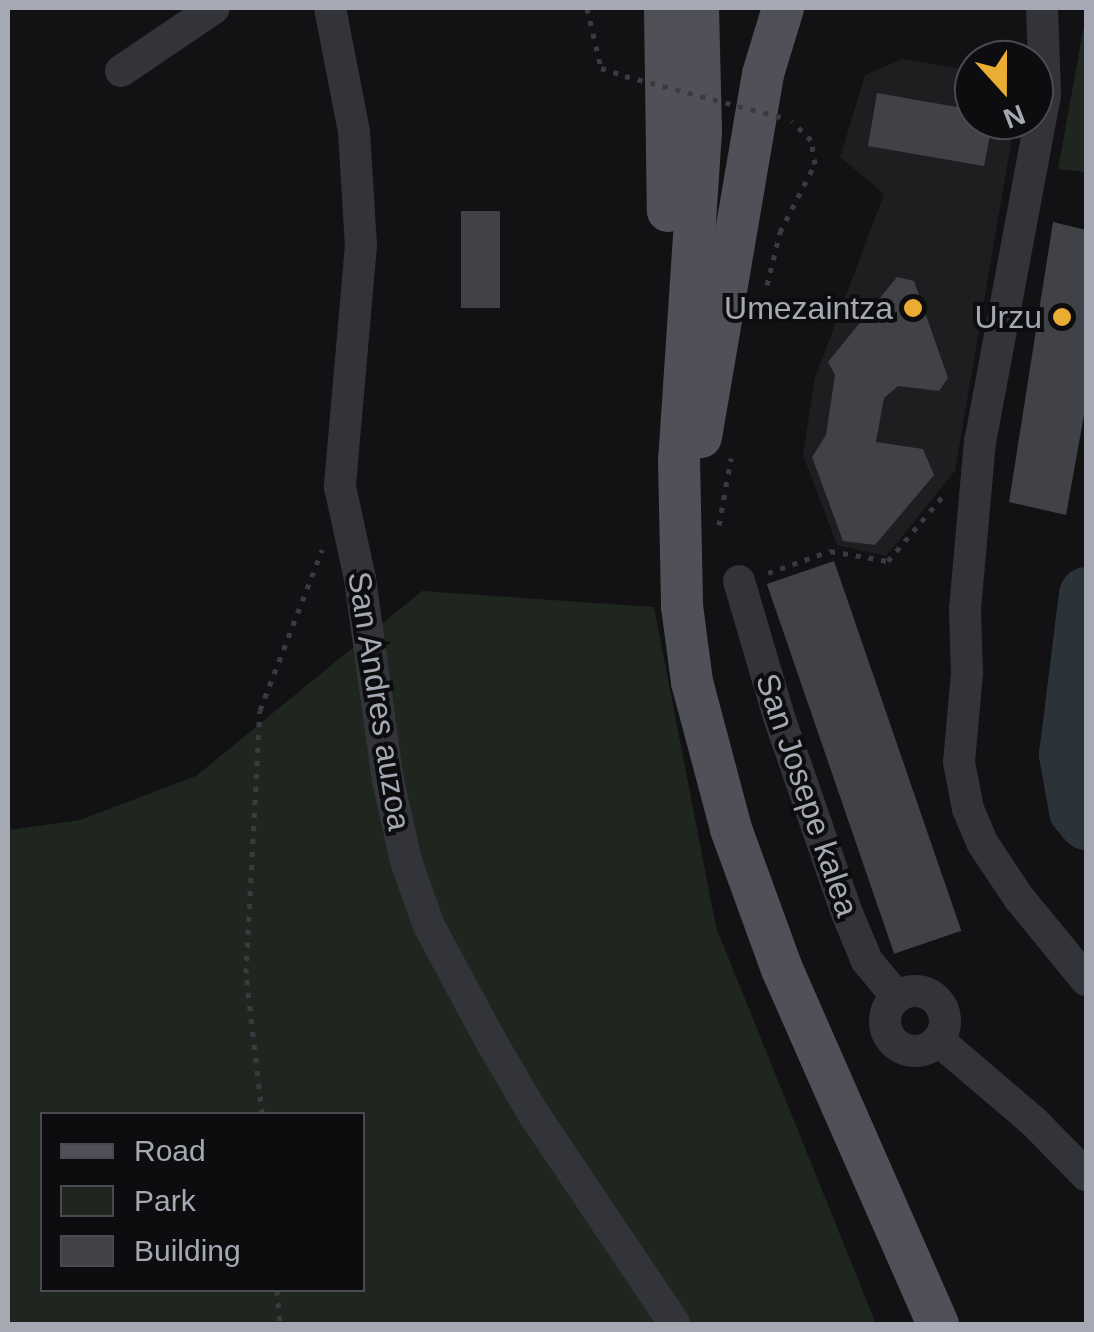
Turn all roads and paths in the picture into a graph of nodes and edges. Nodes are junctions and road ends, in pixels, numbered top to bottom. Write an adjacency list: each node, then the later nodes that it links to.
1 (214, 8): 8 (street)
2 (330, 8): 13 (street, San Andres auzoa)
3 (587, 8): 9 (path, bridge)
4 (665, 8): 10 (main road)
5 (698, 8): 10 (main road)
6 (783, 8): 16 (main road)
7 (1042, 8): 12 (street)
8 (120, 71)
9 (766, 289)
10 (682, 386): 16 (main road)
11 (731, 457): 14 (path)
12 (978, 461): 15 (path); 17 (street)
13 (342, 498): 20 (path); 24 (street, San Andres auzoa)
14 (719, 528)
15 (739, 582): 18 (street, San Josepe kalea)
16 (682, 606): 25 (main road)
17 (1086, 980)
18 (897, 997): 19 (street); 19 (street)
19 (938, 1040): 21 (street)
20 (262, 1112)
21 (1086, 1176)
22 (278, 1292): 23 (path)
23 (280, 1324)
24 (675, 1324)
25 (938, 1324)

